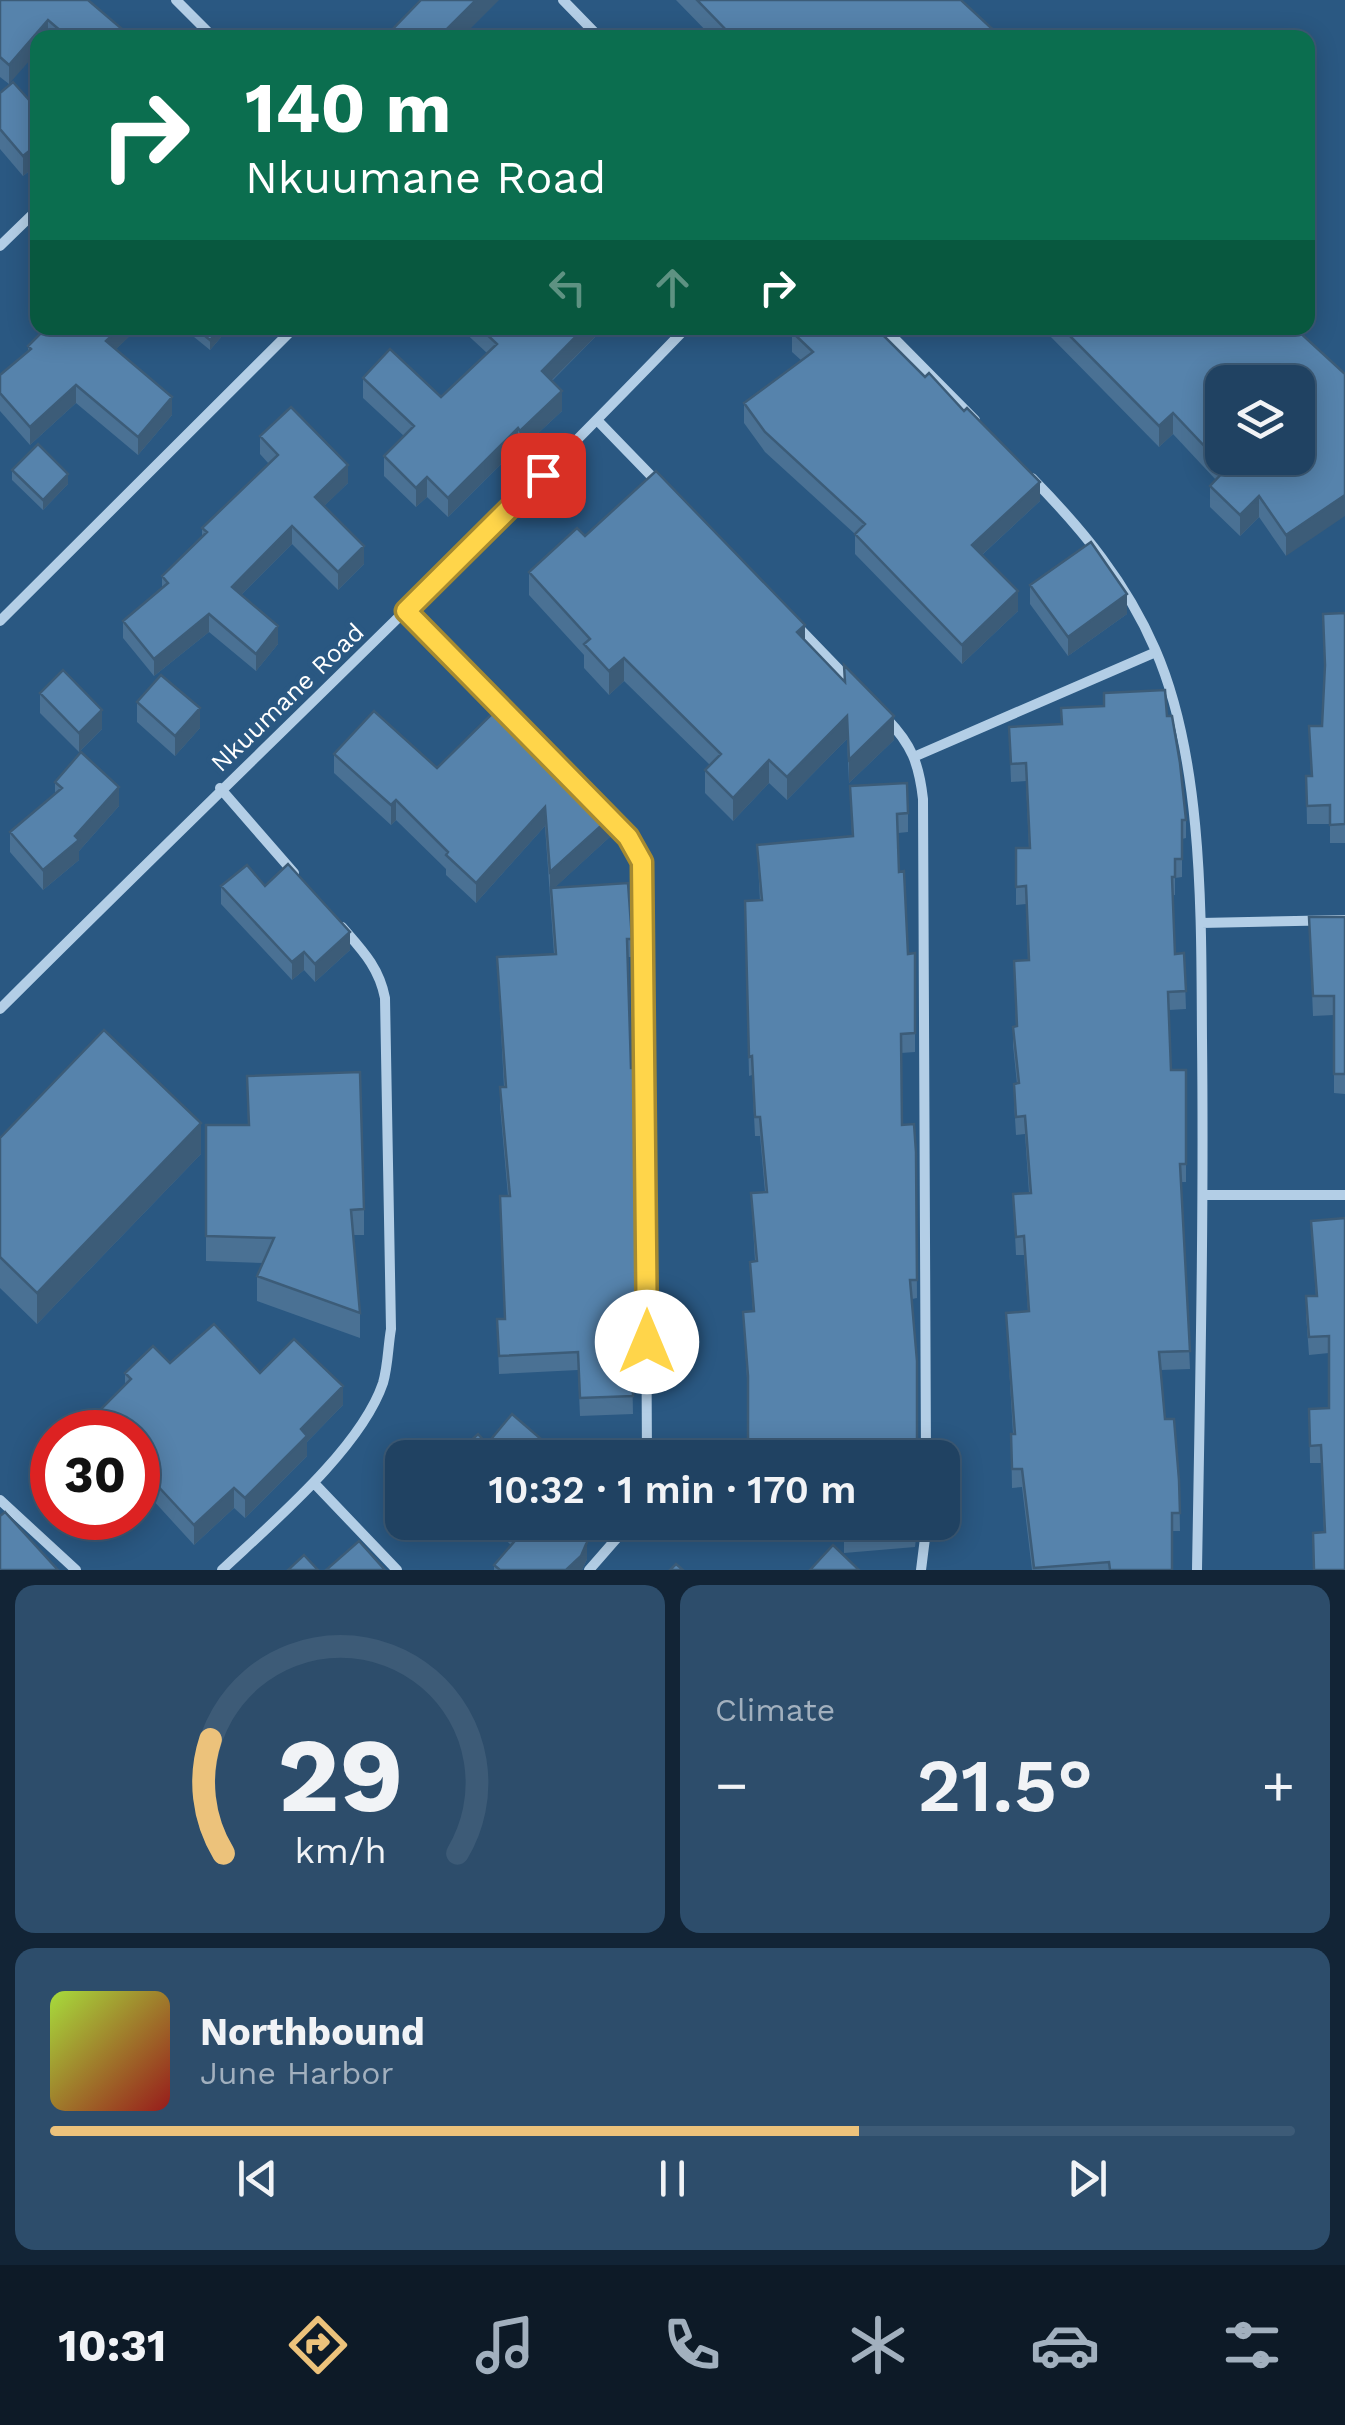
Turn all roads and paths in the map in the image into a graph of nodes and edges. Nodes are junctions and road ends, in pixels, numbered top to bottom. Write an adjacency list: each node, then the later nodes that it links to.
1 (176, 0): 3 (street)
2 (563, 0): 4 (street)
3 (205, 30)
4 (590, 30)
5 (30, 217): 6 (street)
6 (0, 246)
7 (287, 335): 16 (street)
8 (679, 335): 10 (street, Nkuumane Road)
9 (891, 335): 11 (street)
10 (597, 420): 13 (street); 14 (street, Nkuumane Road)
11 (980, 426)
12 (1022, 468): 17 (street)
13 (665, 490)
14 (406, 611): 20 (street); 22 (street, Nkuumane Road)
15 (786, 615): 18 (street)
16 (0, 620)
17 (1156, 652): 21 (street); 27 (street)
18 (867, 698)
19 (880, 712): 21 (street)
20 (518, 724)
21 (916, 756): 32 (street)
22 (220, 788): 24 (street); 28 (street, Nkuumane Road)
23 (600, 809): 31 (street)
24 (308, 888)
25 (334, 917): 33 (street)
26 (1345, 920): 27 (street)
27 (1201, 923): 29 (street)
28 (0, 1009)
29 (1204, 1194): 30 (street); 42 (street)
30 (1345, 1195)
31 (648, 1440)
32 (926, 1440)
33 (314, 1483): 38 (street); 39 (street)
34 (0, 1500): 37 (street)
35 (615, 1540): 40 (street)
36 (924, 1540): 41 (street)
37 (76, 1570)
38 (222, 1570)
39 (397, 1570)
40 (589, 1570)
41 (921, 1570)
42 (1196, 1570)

